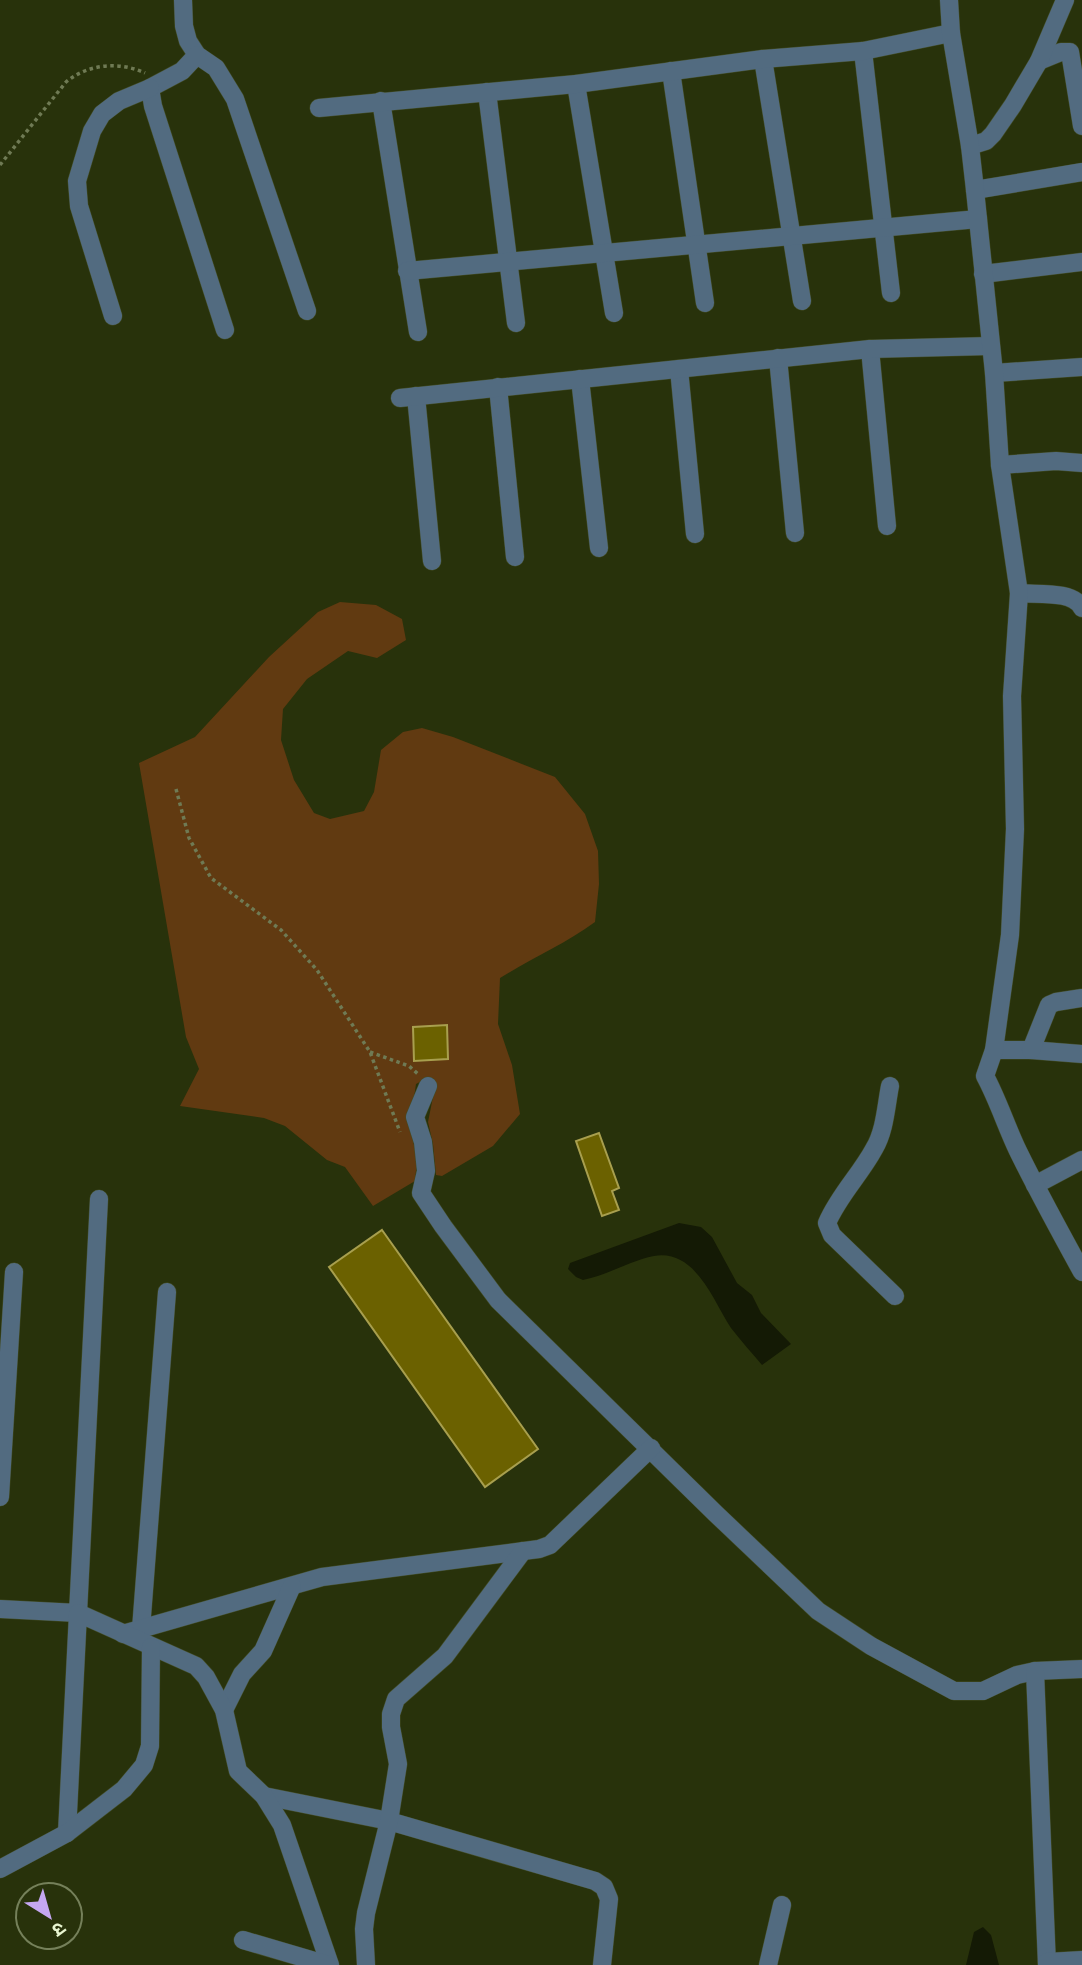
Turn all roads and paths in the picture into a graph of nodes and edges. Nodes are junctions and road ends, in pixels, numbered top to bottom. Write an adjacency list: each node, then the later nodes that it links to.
1 (183, 0): 6 (street)
2 (950, 0): 4 (street)
3 (1065, 0): 8 (street)
4 (950, 33): 5 (street); 17 (street)
5 (863, 51): 7 (street); 22 (street)
6 (197, 55): 10 (street); 33 (street)
7 (763, 59): 9 (street); 23 (street)
8 (1038, 61): 13 (street); 17 (street)
9 (671, 71): 11 (street); 24 (street)
10 (157, 84): 18 (path); 35 (street); 37 (street)
11 (576, 84): 12 (street); 25 (street)
12 (486, 92): 14 (street); 26 (street)
13 (1080, 92): 16 (street)
14 (381, 101): 15 (street); 28 (street)
15 (319, 108)
16 (1082, 126)
17 (970, 146): 20 (street)
18 (0, 165)
19 (1082, 172): 20 (street)
20 (975, 190): 21 (street)
21 (978, 219): 22 (street); 29 (street)
22 (883, 227): 23 (street); 30 (street)
23 (792, 235): 24 (street); 31 (street)
24 (696, 244): 25 (street); 32 (street)
25 (604, 252): 26 (street); 34 (street)
26 (508, 261): 28 (street); 36 (street)
27 (1082, 262): 29 (street)
28 (407, 271): 38 (street)
29 (983, 274): 39 (street)
30 (891, 293)
31 (802, 301)
32 (705, 303)
33 (307, 311)
34 (614, 313)
35 (113, 316)
36 (516, 323)
37 (225, 330)
38 (418, 332)
39 (990, 346): 40 (street); 44 (street)
40 (870, 349): 41 (street); 49 (street)
41 (778, 358): 43 (street); 50 (street)
42 (1082, 367): 44 (street)
43 (679, 369): 45 (street); 51 (street)
44 (994, 373): 48 (street)
45 (580, 379): 46 (street); 52 (street)
46 (498, 387): 53 (street); 54 (street)
47 (1082, 463): 48 (street)
48 (1000, 465): 55 (street)
49 (887, 526)
50 (795, 533)
51 (695, 534)
52 (599, 548)
53 (515, 557)
54 (432, 561)
55 (1019, 593): 56 (street); 59 (street)
56 (1082, 604)
57 (176, 789): 61 (path)
58 (1082, 998): 60 (street)
59 (994, 1050): 60 (street); 67 (street)
60 (1031, 1050): 62 (street)
61 (370, 1052): 63 (path); 65 (path)
62 (1082, 1054)
63 (428, 1086): 65 (street)
64 (890, 1086): 72 (street)
65 (423, 1142): 73 (street)
66 (1082, 1160): 67 (street)
67 (1035, 1185): 70 (street)
68 (99, 1199): 78 (street)
69 (14, 1272): 74 (street)
70 (1082, 1272)
71 (167, 1292): 79 (street)
72 (895, 1296)
73 (651, 1448): 75 (street); 83 (street)
74 (0, 1497)
75 (523, 1551): 76 (street); 86 (street)
76 (292, 1586): 79 (street); 84 (street)
77 (0, 1609): 78 (street)
78 (78, 1613): 80 (street); 87 (street)
79 (141, 1629): 80 (street)
80 (123, 1634): 81 (street)
81 (151, 1647): 84 (street); 87 (street)
82 (1082, 1670): 83 (street)
83 (1035, 1671): 92 (street)
84 (224, 1710): 85 (street)
85 (264, 1796): 86 (street); 93 (street)
86 (389, 1821): 94 (street); 95 (street)
87 (67, 1833): 88 (street)
88 (0, 1869)
89 (782, 1905): 96 (street)
90 (243, 1940): 93 (street)
91 (1082, 1960): 92 (street)
92 (1047, 1963)
93 (329, 1965)
94 (366, 1965)
95 (601, 1965)
96 (768, 1965)

